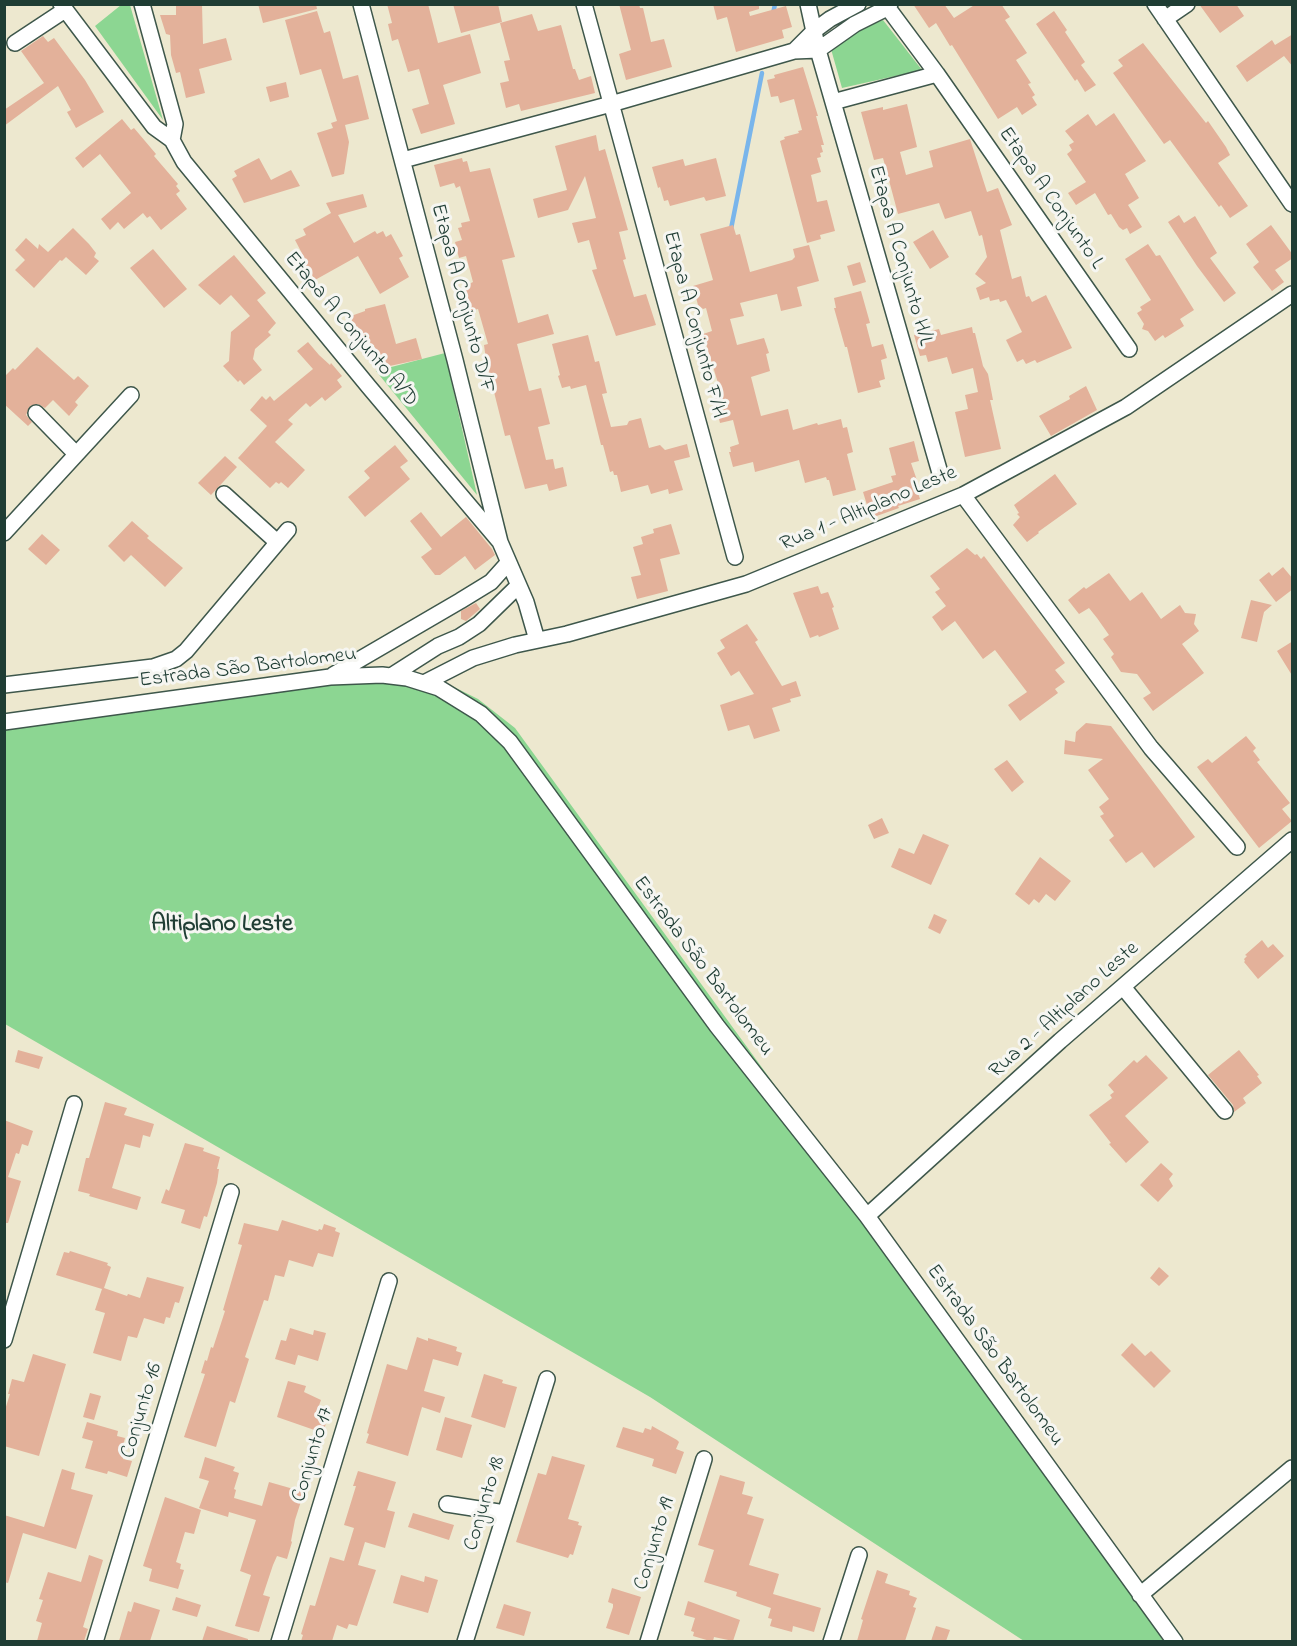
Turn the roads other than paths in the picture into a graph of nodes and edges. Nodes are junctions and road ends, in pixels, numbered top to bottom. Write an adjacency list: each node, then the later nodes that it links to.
1 (142, 4): 18 (street)
2 (361, 4): 19 (street, Etapa A Conjunto D/F)
3 (584, 4): 17 (street, Etapa A Conjunto F/H)
4 (808, 4): 11 (street, Etapa A Conjunto H/L)
5 (858, 4): 11 (street)
6 (1155, 4): 10 (street)
7 (1187, 4): 10 (street)
8 (887, 6): 13 (street); 15 (street, Etapa A Conjunto L)
9 (63, 7): 12 (street); 18 (street)
10 (1165, 19): 20 (street)
11 (815, 30): 13 (street, Etapa A Conjunto H/L); 14 (street)
12 (15, 43)
13 (818, 50): 14 (street); 16 (street, Etapa A Conjunto H/L)
14 (794, 51): 17 (street)
15 (937, 74): 16 (street); 22 (street, Etapa A Conjunto L)
16 (833, 102): 26 (street, Etapa A Conjunto H/L)
17 (611, 104): 19 (street); 33 (street, Etapa A Conjunto F/H)
18 (172, 140): 32 (street, Etapa A Conjunto A/D)
19 (403, 160): 32 (street, Etapa A Conjunto D/F)
20 (1293, 204)
21 (1293, 294): 28 (street, Rua 1 - Altiplano Leste)
22 (1129, 349)
23 (130, 395): 25 (street)
24 (36, 414): 25 (street)
25 (76, 454): 30 (street)
26 (940, 473)
27 (224, 494): 31 (street)
28 (963, 495): 37 (street, Rua 1 - Altiplano Leste); 46 (street)
29 (288, 530): 31 (street)
30 (4, 533)
31 (277, 542): 43 (street)
32 (500, 542): 34 (street, Etapa A Conjunto D/F)
33 (735, 556)
34 (508, 564): 35 (street, Etapa A Conjunto D/F); 36 (street)
35 (518, 586): 37 (street, Etapa A Conjunto D/F); 38 (street)
36 (425, 621): 38 (street); 39 (street)
37 (537, 640): 42 (street, Rua 1 - Altiplano Leste)
38 (438, 646): 40 (street)
39 (378, 650): 40 (street); 41 (street)
40 (386, 675): 41 (street, Estrada São Bartolomeu); 42 (street, Estrada São Bartolomeu)
41 (330, 677): 44 (street, Estrada São Bartolomeu)
42 (424, 683): 51 (street, Estrada São Bartolomeu)
43 (4, 685)
44 (4, 722)
45 (1293, 840): 47 (street, Rua 2 - Altiplano Leste)
46 (1237, 847)
47 (1123, 987): 49 (street); 51 (street, Rua 2 - Altiplano Leste)
48 (74, 1104): 53 (street)
49 (1225, 1111)
50 (231, 1192): 61 (street, Conjunto 16)
51 (867, 1216): 60 (street, Estrada São Bartolomeu)
52 (389, 1281): 62 (street, Conjunto 17)
53 (4, 1340)
54 (547, 1379): 58 (street, Conjunto 18)
55 (704, 1459): 64 (street, Conjunto 19)
56 (1293, 1468): 60 (street)
57 (447, 1503): 58 (street)
58 (505, 1513): 63 (street, Conjunto 18)
59 (859, 1555): 65 (street)
60 (1140, 1595): 66 (street, Estrada São Bartolomeu)
61 (95, 1641)
62 (279, 1641)
63 (465, 1641)
64 (648, 1641)
65 (831, 1641)
66 (1175, 1641)

